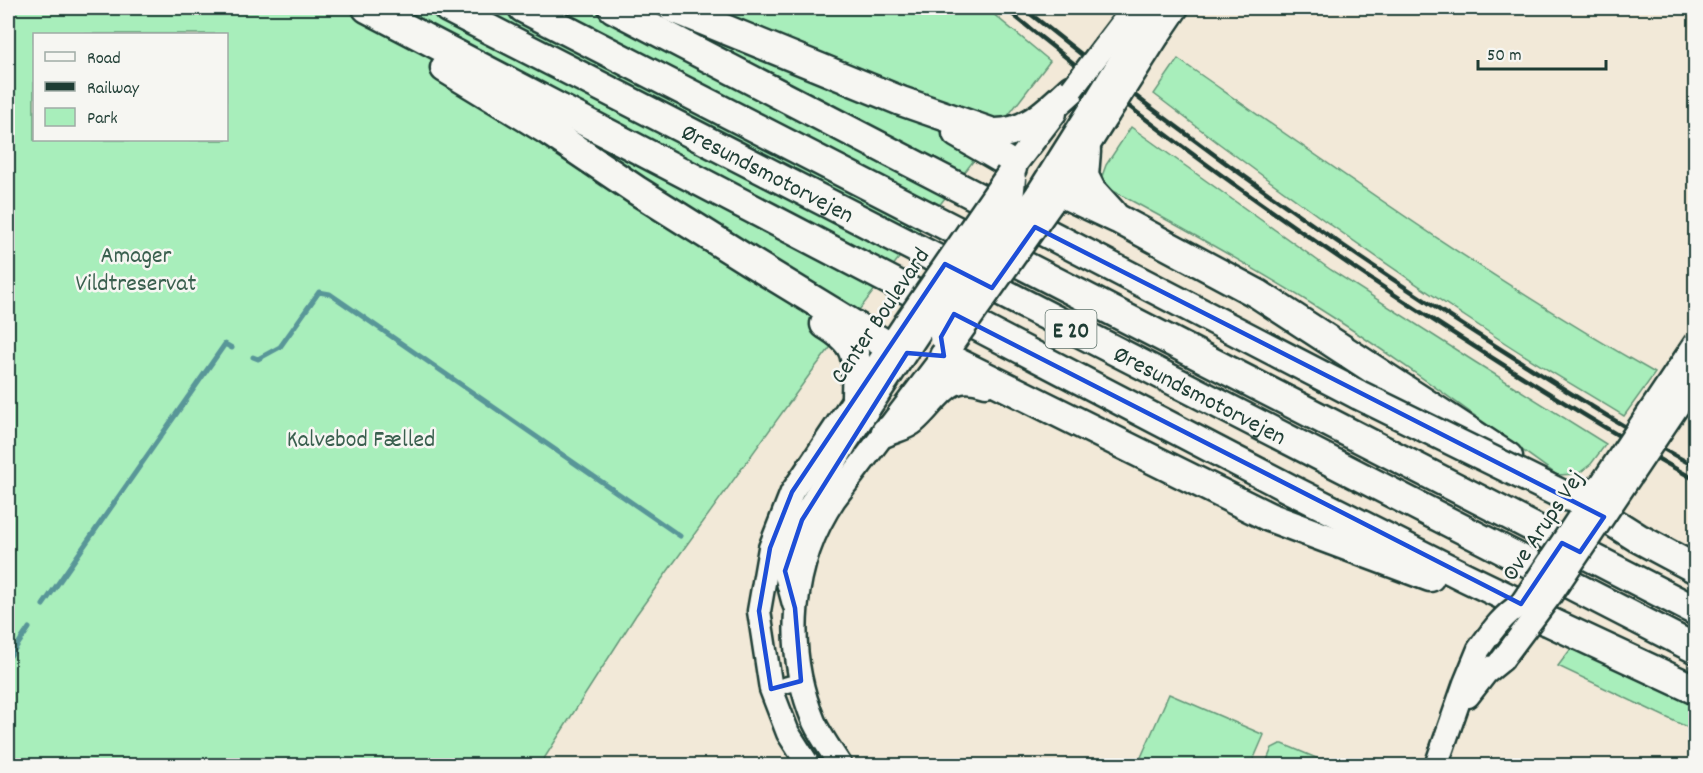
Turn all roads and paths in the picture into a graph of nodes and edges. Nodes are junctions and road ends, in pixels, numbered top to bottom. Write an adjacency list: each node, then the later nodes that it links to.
1 (346, 8): 13 (highway)
2 (367, 8): 25 (highway)
3 (448, 8): 28 (highway, Øresundsmotorvejen / E 20)
4 (523, 8): 27 (highway, Øresundsmotorvejen / E 20)
5 (613, 8): 22 (highway, bridge)
6 (673, 8): 9 (highway)
7 (1178, 8): 8 (street, Center Boulevard)
8 (1143, 18): 10 (street, Center Boulevard, bridge); 10 (street, Center Boulevard, bridge)
9 (901, 100): 10 (highway); 12 (highway)
10 (1091, 104): 11 (street, Center Boulevard); 12 (street, Center Boulevard); 14 (street)
11 (1086, 151): 14 (street, Center Boulevard); 15 (highway)
12 (1012, 174): 14 (street); 16 (street, Center Boulevard, bridge)
13 (636, 190): 16 (highway); 19 (highway)
14 (1048, 194): 15 (highway); 16 (street, Center Boulevard, bridge)
15 (1118, 219): 23 (highway)
16 (923, 341): 19 (street, Center Boulevard); 20 (highway); 21 (street, Center Boulevard); 26 (street)
17 (1695, 342): 22 (street, Ove Arups Vej, bridge)
18 (1695, 379): 24 (street, Ove Arups Vej, bridge)
19 (856, 396): 30 (street, Center Boulevard)
20 (1029, 399): 21 (highway); 31 (highway)
21 (886, 432): 26 (street, Center Boulevard)
22 (1598, 490): 25 (street, Ove Arups Vej, bridge)
23 (1695, 569)
24 (1550, 596): 25 (highway, bridge); 32 (street, Ove Arups Vej, bridge)
25 (1521, 604): 32 (street, Ove Arups Vej, bridge)
26 (795, 608): 29 (street, Center Boulevard)
27 (1695, 612)
28 (1695, 650)
29 (801, 681): 30 (street); 34 (street, Center Boulevard)
30 (771, 688): 33 (street, Center Boulevard)
31 (1695, 690)
32 (1445, 740): 35 (street, Ove Arups Vej)
33 (808, 765)
34 (841, 765)
35 (1436, 765)

